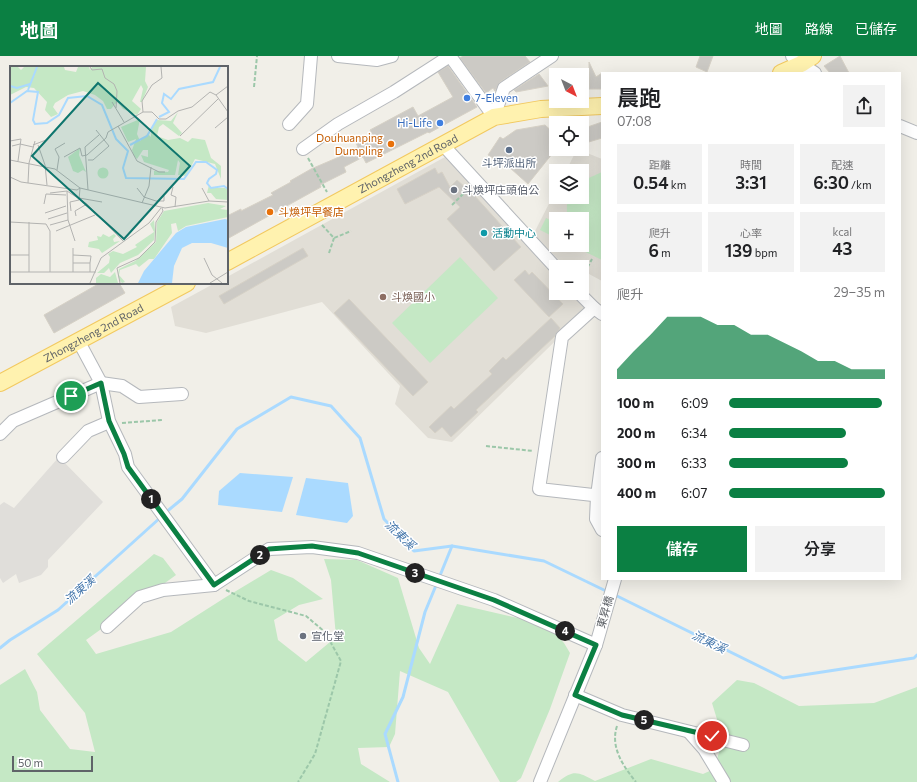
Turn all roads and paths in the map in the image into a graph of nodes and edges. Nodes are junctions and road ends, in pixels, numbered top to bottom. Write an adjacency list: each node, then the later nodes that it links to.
1 (258, 56): 11 (path)
2 (311, 56): 14 (street)
3 (338, 56): 7 (street)
4 (392, 56): 7 (street)
5 (450, 56): 13 (street); 18 (street)
6 (552, 56): 13 (street)
7 (377, 58)
8 (802, 59): 9 (main road); 10 (street)
9 (782, 72)
10 (814, 72)
11 (254, 87)
12 (601, 106): 13 (main road, Zhongzheng 2nd Road)
13 (494, 117): 17 (main road, Zhongzheng 2nd Road)
14 (289, 124)
15 (901, 126): 16 (street)
16 (917, 133)
17 (443, 145): 19 (street); 20 (main road, Zhongzheng 2nd Road)
18 (303, 149): 20 (path)
19 (476, 181): 21 (path); 27 (street)
20 (333, 204): 22 (main road, Zhongzheng 2nd Road)
21 (452, 205)
22 (315, 214): 24 (path); 28 (main road, Zhongzheng 2nd Road)
23 (351, 231): 24 (path)
24 (334, 238): 25 (path)
25 (329, 253)
26 (592, 259): 29 (path)
27 (549, 260)
28 (228, 261)
29 (589, 265)
30 (185, 284): 33 (main road, Zhongzheng 2nd Road)
31 (586, 300): 32 (street)
32 (598, 311): 41 (street)
33 (79, 342): 34 (main road, Zhongzheng 2nd Road); 35 (street)
34 (0, 383)
35 (101, 383): 36 (street); 38 (street); 39 (street)
36 (182, 394)
37 (162, 420): 38 (path)
38 (109, 421): 42 (street); 47 (street)
39 (0, 434)
40 (486, 446): 41 (path)
41 (544, 453): 44 (street)
42 (63, 457)
43 (601, 471): 44 (street)
44 (599, 496): 45 (street)
45 (601, 528)
46 (615, 580): 49 (street, 東昇橋)
47 (214, 585): 48 (street); 49 (street); 54 (path)
48 (107, 627)
49 (596, 645): 50 (street, 東昇橋)
50 (575, 695): 51 (street); 55 (street, 東昇橋)
51 (622, 715): 52 (street); 56 (path)
52 (689, 732): 53 (street); 57 (street)
53 (743, 745)
54 (298, 782)
55 (540, 782)
56 (636, 782)
57 (724, 782)

